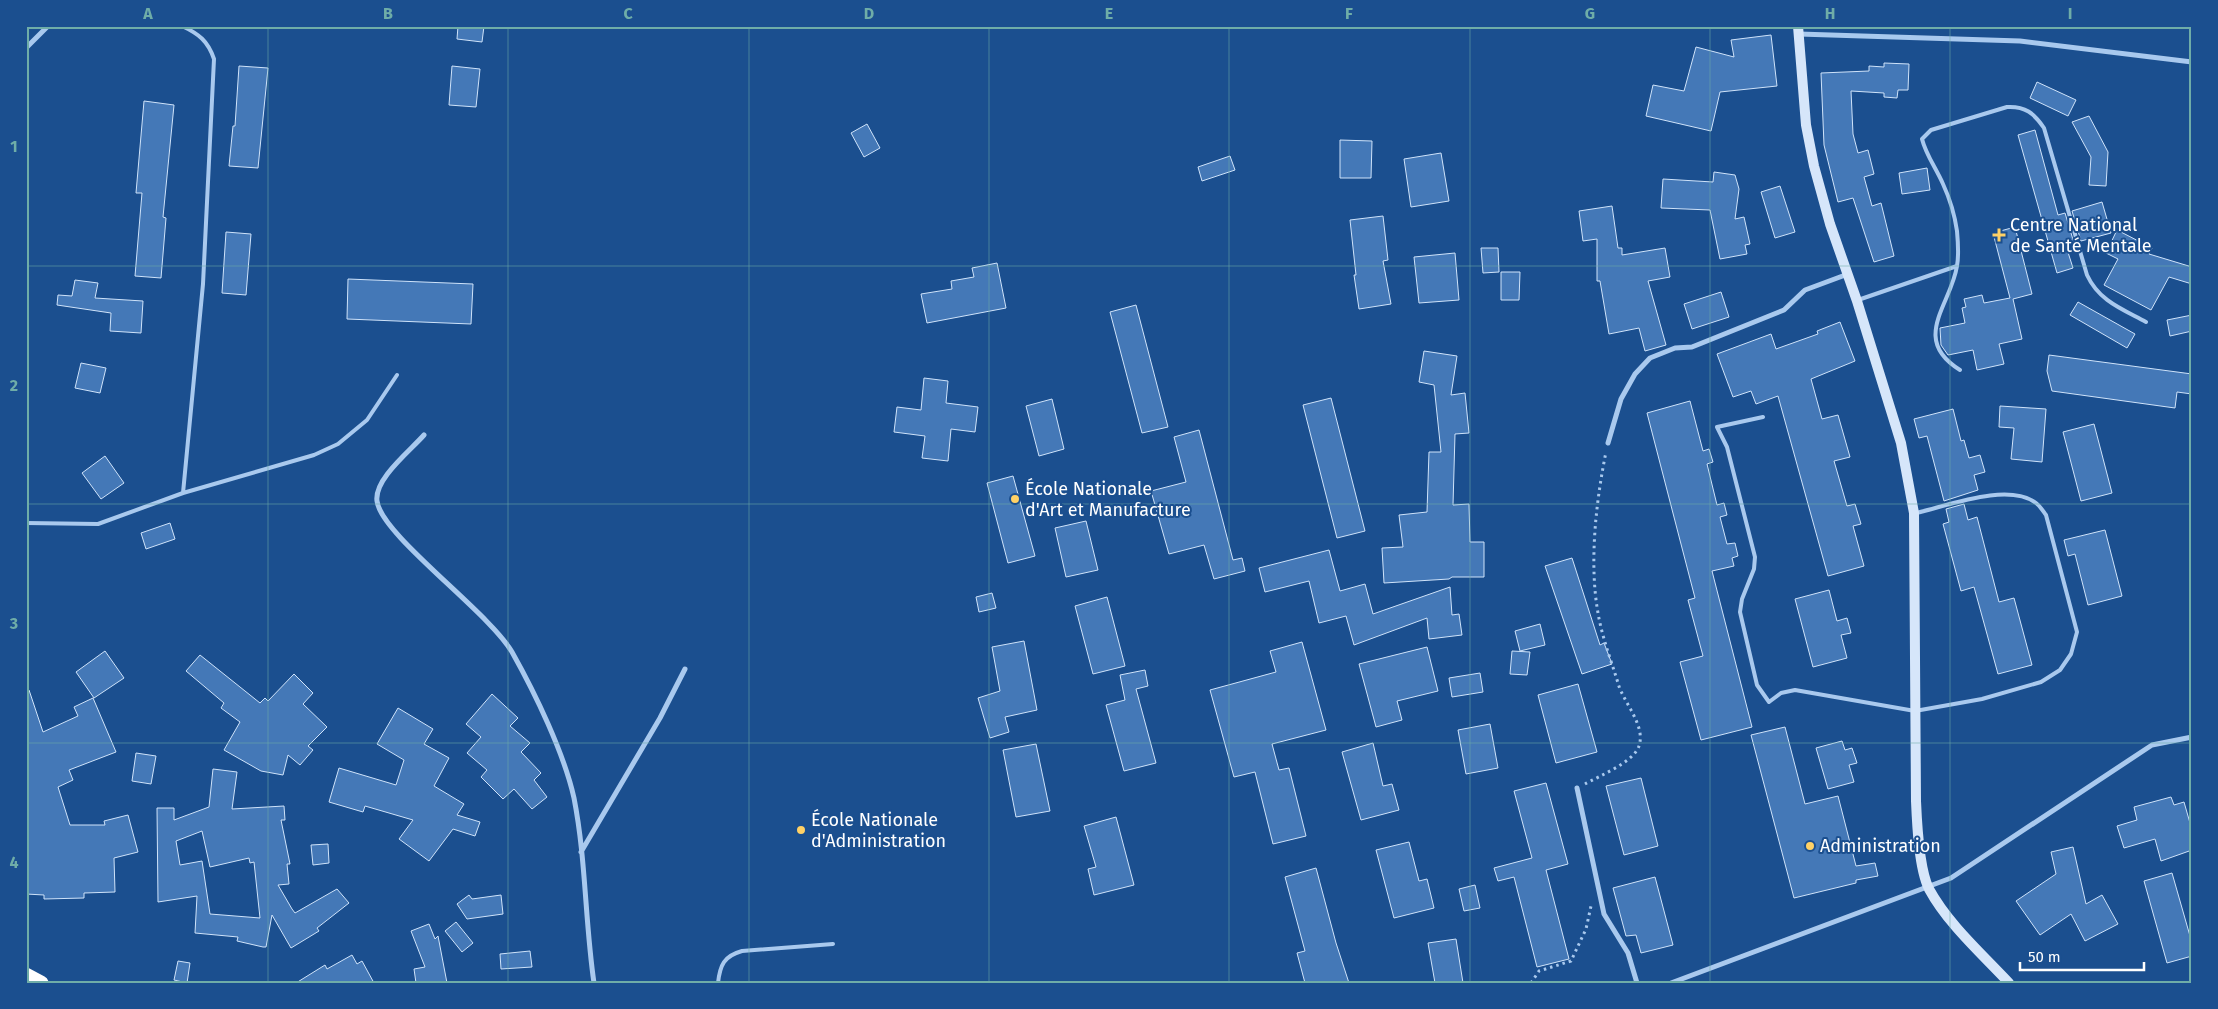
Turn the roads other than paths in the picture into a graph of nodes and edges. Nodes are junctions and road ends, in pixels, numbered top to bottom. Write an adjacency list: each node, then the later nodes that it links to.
1 (48, 26): 4 (street)
2 (182, 26): 15 (lane)
3 (1798, 30): 5 (street); 7 (street)
4 (26, 48)
5 (2192, 62)
6 (1957, 266): 8 (lane); 9 (lane); 10 (lane)
7 (1848, 274): 8 (street); 14 (street)
8 (1857, 301): 16 (street)
9 (2146, 322)
10 (1960, 370)
11 (398, 375): 15 (lane)
12 (1763, 417): 19 (lane)
13 (424, 435): 22 (street)
14 (1608, 443)
15 (183, 493): 17 (lane)
16 (1914, 513): 19 (street); 19 (lane)
17 (26, 523)
18 (685, 669): 22 (street)
19 (1915, 712): 23 (street)
20 (2192, 737): 23 (street)
21 (1577, 788): 29 (street)
22 (581, 852): 27 (street)
23 (1928, 888): 30 (street); 31 (street)
24 (833, 944): 28 (lane)
25 (26, 976): 26 (highway)
26 (41, 983)
27 (594, 983)
28 (718, 983)
29 (1638, 983)
30 (1671, 983)
31 (2009, 983)

